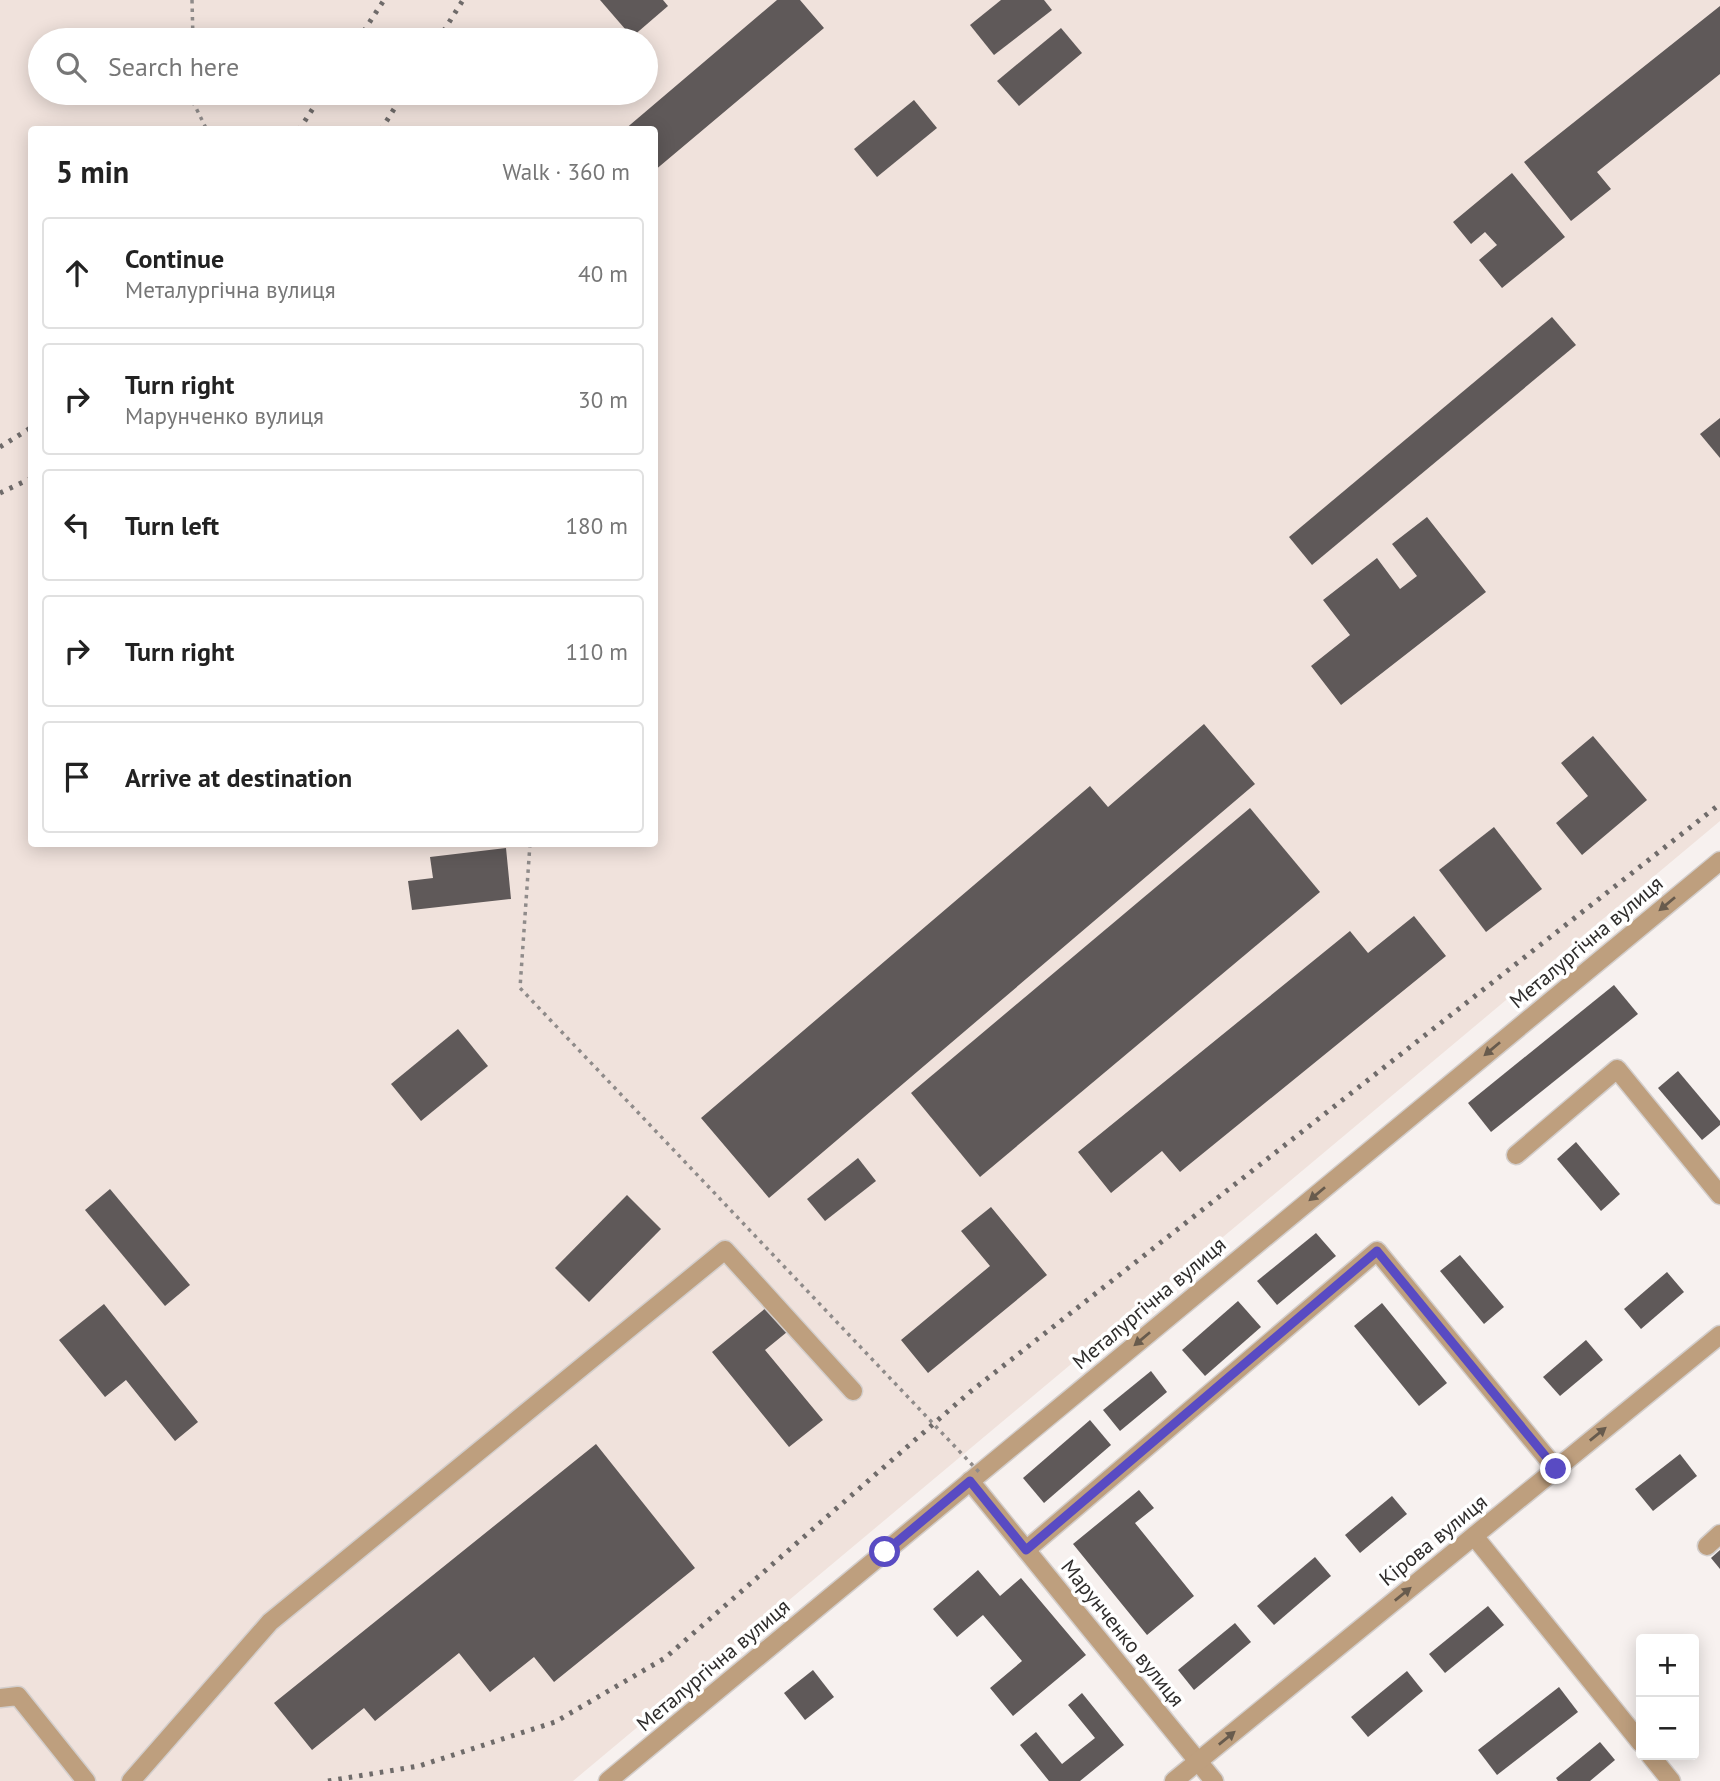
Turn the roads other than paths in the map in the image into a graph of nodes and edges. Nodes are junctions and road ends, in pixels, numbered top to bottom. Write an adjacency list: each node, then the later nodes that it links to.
1 (1720, 861): 7 (street, Металургічна вулиця, one-way to 7)
2 (1516, 1154): 3 (street)
3 (1720, 1195)
4 (1720, 1335): 6 (street, Кірова вулиця, one-way to 4)
5 (853, 1391): 15 (street)
6 (1556, 1469): 8 (street, Кірова вулиця); 9 (street)
7 (975, 1477): 9 (street, Марунченко вулиця); 16 (street, Металургічна вулиця)
8 (1474, 1536): 11 (street); 13 (street, Кірова вулиця, one-way to 8)
9 (1026, 1550): 13 (street, Марунченко вулиця)
10 (0, 1698): 14 (street)
11 (1636, 1737)
12 (1654, 1760): 19 (street)
13 (1198, 1761): 17 (street, Кірова вулиця); 18 (street, Марунченко вулиця)
14 (86, 1781)
15 (131, 1781)
16 (608, 1781)
17 (1174, 1781)
18 (1214, 1781)
19 (1671, 1781)

